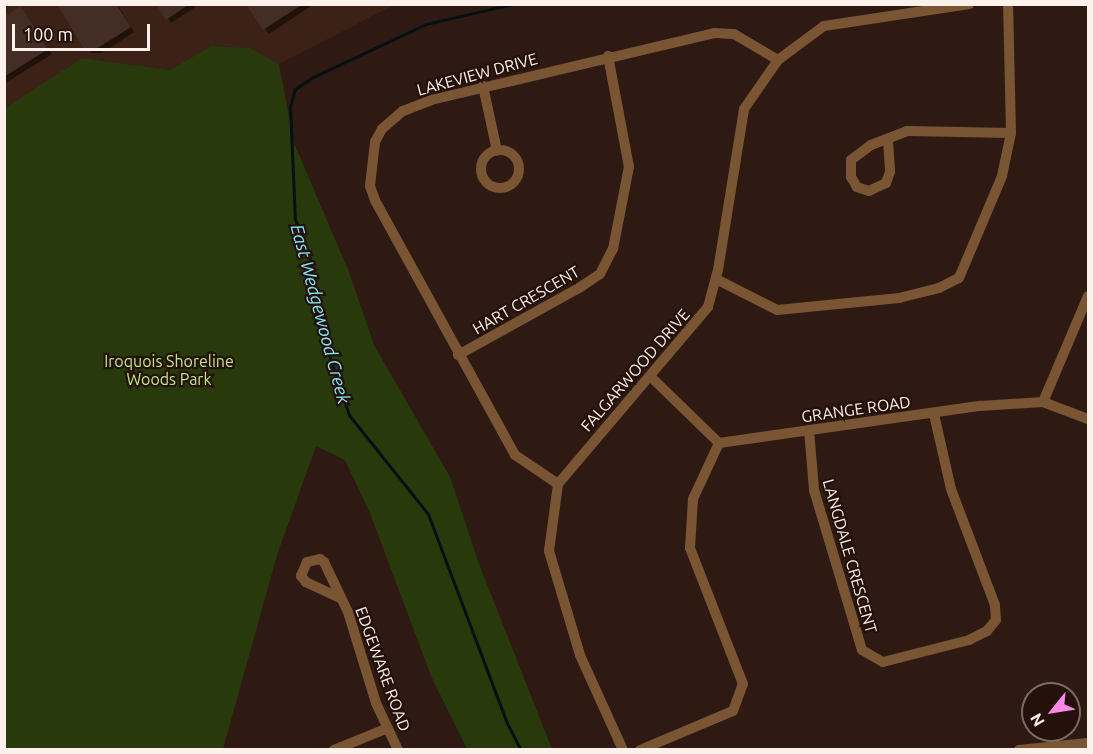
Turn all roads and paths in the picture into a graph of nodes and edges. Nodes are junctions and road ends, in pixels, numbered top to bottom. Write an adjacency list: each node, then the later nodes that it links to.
1 (969, 4): 4 (street, FALGARWOOD DRIVE)
2 (1008, 4): 6 (street)
3 (608, 56): 4 (street, LAKEVIEW DRIVE); 5 (street, LAKEVIEW DRIVE); 11 (street, HART CRESCENT)
4 (778, 60): 9 (street, FALGARWOOD DRIVE)
5 (483, 86): 8 (street); 11 (street, LAKEVIEW DRIVE)
6 (1011, 133): 7 (street); 9 (street)
7 (888, 141): 7 (street)
8 (497, 151)
9 (716, 279): 12 (street, FALGARWOOD DRIVE)
10 (1089, 296): 13 (street)
11 (458, 355): 18 (street, LAKEVIEW DRIVE)
12 (652, 378): 17 (street); 18 (street, FALGARWOOD DRIVE)
13 (1043, 402): 14 (street, GRANGE ROAD); 15 (street, GRANGE ROAD)
14 (933, 414): 16 (street, GRANGE ROAD); 16 (street, LANGDALE CRESCENT)
15 (1089, 419)
16 (809, 430): 17 (street, GRANGE ROAD)
17 (719, 443): 25 (street)
18 (558, 484): 24 (street)
19 (340, 598): 20 (street, EDGEWARE ROAD)
20 (388, 728): 22 (street); 23 (street, EDGEWARE ROAD)
21 (1089, 742): 26 (street)
22 (334, 750)
23 (398, 750)
24 (623, 750)
25 (640, 750)
26 (1018, 750)

